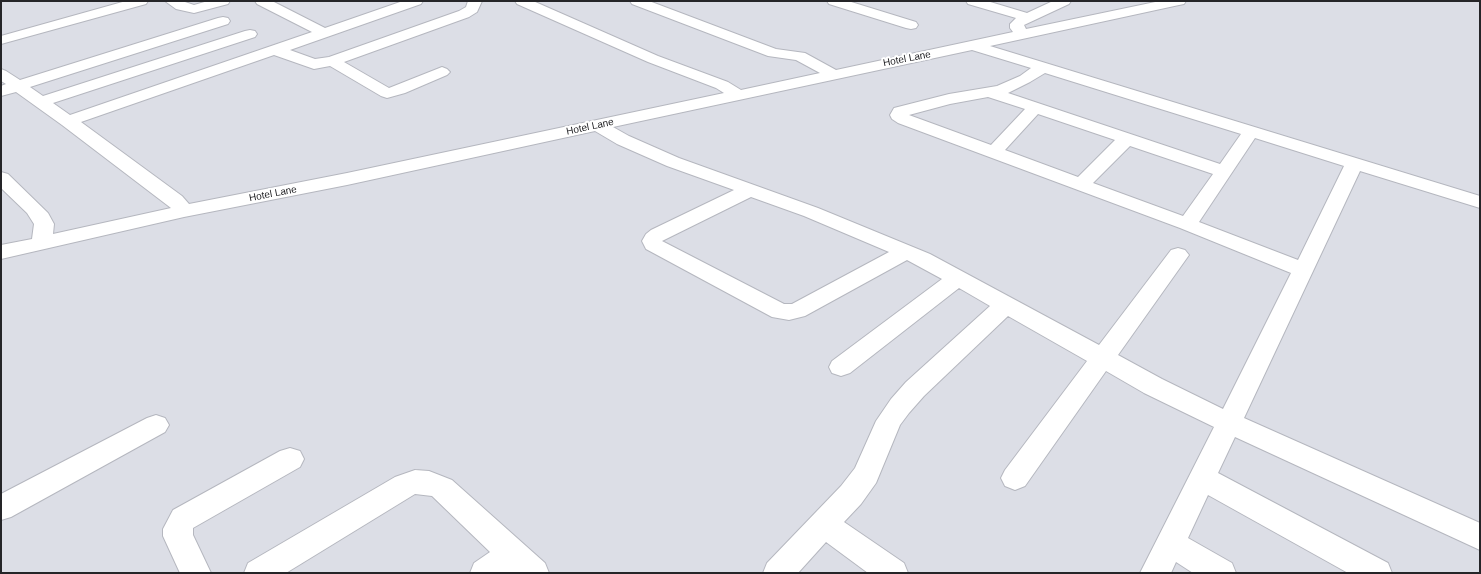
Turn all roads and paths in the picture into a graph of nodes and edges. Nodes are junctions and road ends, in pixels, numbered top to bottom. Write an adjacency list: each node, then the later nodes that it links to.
1 (140, 1): 19 (street)
2 (172, 1): 3 (street)
3 (223, 1)
4 (289, 1): 13 (street)
5 (416, 1): 17 (street)
6 (475, 1): 22 (street)
7 (522, 1): 28 (street)
8 (637, 1): 24 (street)
9 (834, 1): 15 (street)
10 (973, 1): 16 (street)
11 (1064, 1): 16 (street)
12 (1179, 1): 16 (street, Hotel Lane)
13 (267, 4): 17 (street)
14 (223, 21): 27 (street)
15 (912, 25)
16 (1021, 28): 20 (street, Hotel Lane)
17 (324, 33): 21 (street)
18 (250, 34): 30 (street)
19 (1, 40)
20 (974, 45): 23 (street); 24 (street, Hotel Lane)
21 (273, 51): 22 (street); 32 (street)
22 (332, 61): 25 (street)
23 (1043, 67): 29 (street); 34 (street)
24 (823, 68): 28 (street, Hotel Lane)
25 (442, 72)
26 (1, 74): 27 (street)
27 (9, 89): 30 (street)
28 (732, 91): 33 (street, Hotel Lane)
29 (989, 92): 31 (street); 36 (street)
30 (41, 102): 32 (street)
31 (1036, 108): 35 (street); 36 (street)
32 (68, 121): 43 (street)
33 (597, 125): 41 (street); 43 (street, Hotel Lane)
34 (1251, 132): 37 (street); 38 (street)
35 (1128, 138): 38 (street); 40 (street)
36 (994, 153): 40 (street)
37 (1355, 163): 42 (street); 49 (street)
38 (1223, 171): 44 (street)
39 (1, 178): 45 (street)
40 (1080, 185): 44 (street)
41 (750, 190): 47 (street); 47 (street)
42 (1480, 202)
43 (180, 205): 45 (street, Hotel Lane)
44 (1187, 224): 49 (street)
45 (44, 237): 46 (street, Hotel Lane)
46 (1, 252)
47 (906, 252): 50 (street)
48 (1178, 255): 52 (street)
49 (1304, 270): 54 (street)
50 (958, 278): 51 (street); 53 (street)
51 (1005, 305): 52 (street); 60 (street)
52 (1103, 358): 54 (street); 57 (street)
53 (840, 367)
54 (1229, 423): 58 (street); 61 (street)
55 (156, 425): 59 (street)
56 (290, 459): 64 (street)
57 (1015, 478)
58 (1202, 478): 62 (street); 72 (street)
59 (1, 508)
60 (824, 524): 68 (street); 69 (street)
61 (1480, 537)
62 (1170, 543): 70 (street); 71 (street)
63 (512, 553): 65 (street); 66 (street); 67 (street)
64 (196, 573)
65 (259, 573)
66 (484, 573)
67 (534, 573)
68 (778, 573)
69 (893, 573)
70 (1155, 573)
71 (1221, 573)
72 (1377, 573)

